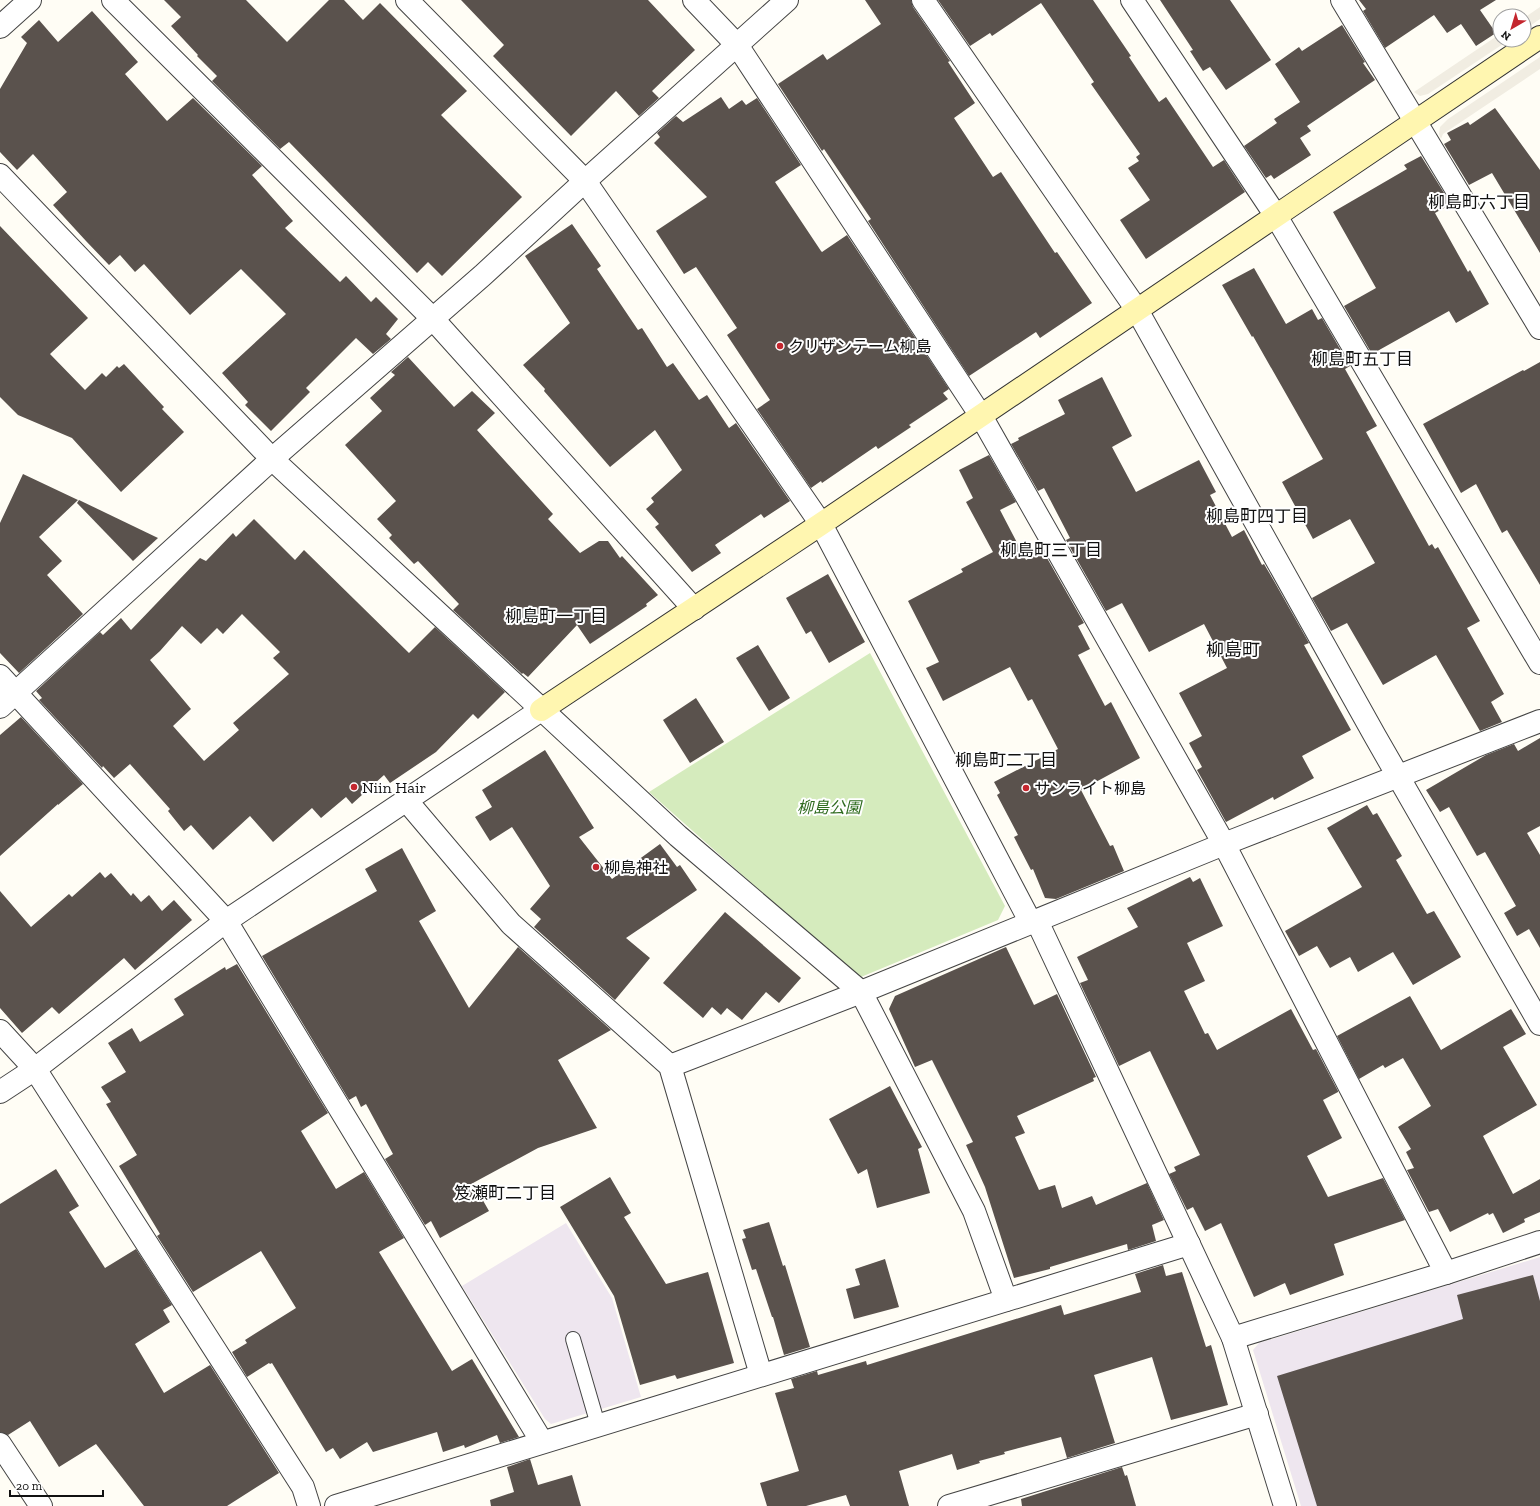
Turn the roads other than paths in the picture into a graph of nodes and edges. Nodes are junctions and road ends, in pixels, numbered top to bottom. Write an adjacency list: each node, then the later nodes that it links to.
1 (30, 0): 9 (street)
2 (113, 0): 17 (street)
3 (407, 0): 14 (street)
4 (694, 0): 11 (street)
5 (787, 0): 11 (street)
6 (923, 0): 16 (street)
7 (1132, 0): 15 (street)
8 (1342, 0): 12 (street)
9 (0, 28)
10 (1540, 37): 12 (street)
11 (737, 45): 14 (street); 19 (street)
12 (1415, 122): 15 (street); 18 (street)
13 (0, 175): 20 (street)
14 (585, 181): 17 (street); 21 (street)
15 (1276, 216): 16 (street); 23 (street)
16 (1137, 310): 19 (street); 28 (street)
17 (433, 319): 20 (street); 22 (street)
18 (1540, 328)
19 (981, 416): 21 (street); 30 (street)
20 (272, 459): 25 (street); 26 (street)
21 (821, 524): 22 (street); 32 (street)
22 (694, 609): 26 (street)
23 (1540, 663)
24 (0, 676): 25 (street)
25 (8, 700): 31 (street)
26 (541, 710): 29 (street); 33 (street)
27 (1540, 721): 28 (street)
28 (1398, 777): 30 (street); 34 (street)
29 (406, 800): 31 (street); 36 (street)
30 (1224, 844): 32 (street); 41 (street)
31 (226, 921): 37 (street); 48 (street)
32 (1034, 922): 33 (street); 40 (street)
33 (861, 992): 36 (street); 42 (street)
34 (1540, 1024)
35 (0, 1031): 37 (street)
36 (670, 1066): 45 (street)
37 (35, 1069): 38 (street); 51 (street)
38 (0, 1092)
39 (1540, 1242): 41 (street)
40 (1189, 1244): 42 (street); 43 (street)
41 (1446, 1273): 43 (street)
42 (1006, 1300): 45 (street)
43 (1233, 1338): 46 (street)
44 (573, 1339): 47 (lane)
45 (761, 1375): 47 (street)
46 (1257, 1414): 53 (street); 54 (street)
47 (598, 1425): 48 (street)
48 (542, 1442): 52 (street)
49 (0, 1444): 50 (street)
50 (41, 1506)
51 (309, 1506)
52 (336, 1506)
53 (949, 1506)
54 (1285, 1506)

